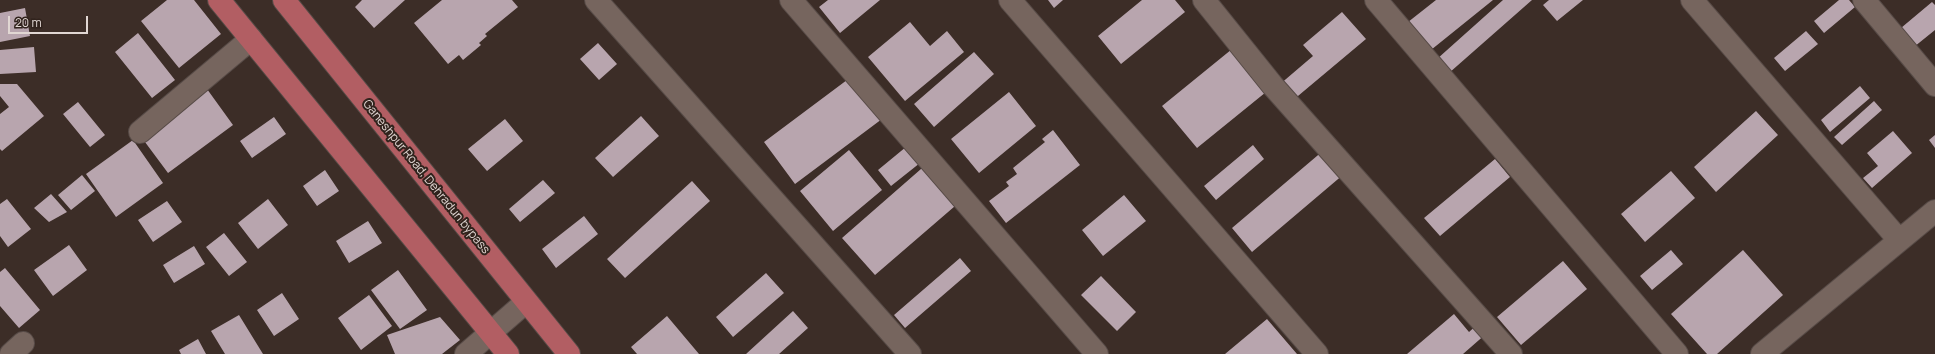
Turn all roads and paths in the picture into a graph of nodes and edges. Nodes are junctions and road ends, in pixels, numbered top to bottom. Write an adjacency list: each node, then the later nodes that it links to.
1 (219, 0): 10 (main road)
2 (284, 0): 15 (main road, Ganeshpur Road, Dehradun bypass)
3 (596, 0): 20 (street)
4 (791, 0): 21 (street)
5 (1010, 0): 22 (street)
6 (1204, 0): 23 (street)
7 (1376, 0): 24 (street)
8 (1692, 0): 14 (street)
9 (1864, 0): 11 (street)
10 (251, 39): 12 (street); 16 (main road)
11 (1935, 85)
12 (140, 132)
13 (1935, 211): 14 (street)
14 (1899, 240): 25 (street)
15 (526, 302): 16 (street); 19 (main road, Ganeshpur Road, Dehradun bypass)
16 (490, 332): 17 (street); 18 (main road)
17 (466, 354)
18 (508, 354)
19 (569, 354)
20 (910, 354)
21 (1097, 354)
22 (1317, 354)
23 (1511, 354)
24 (1677, 354)
25 (1762, 354)

